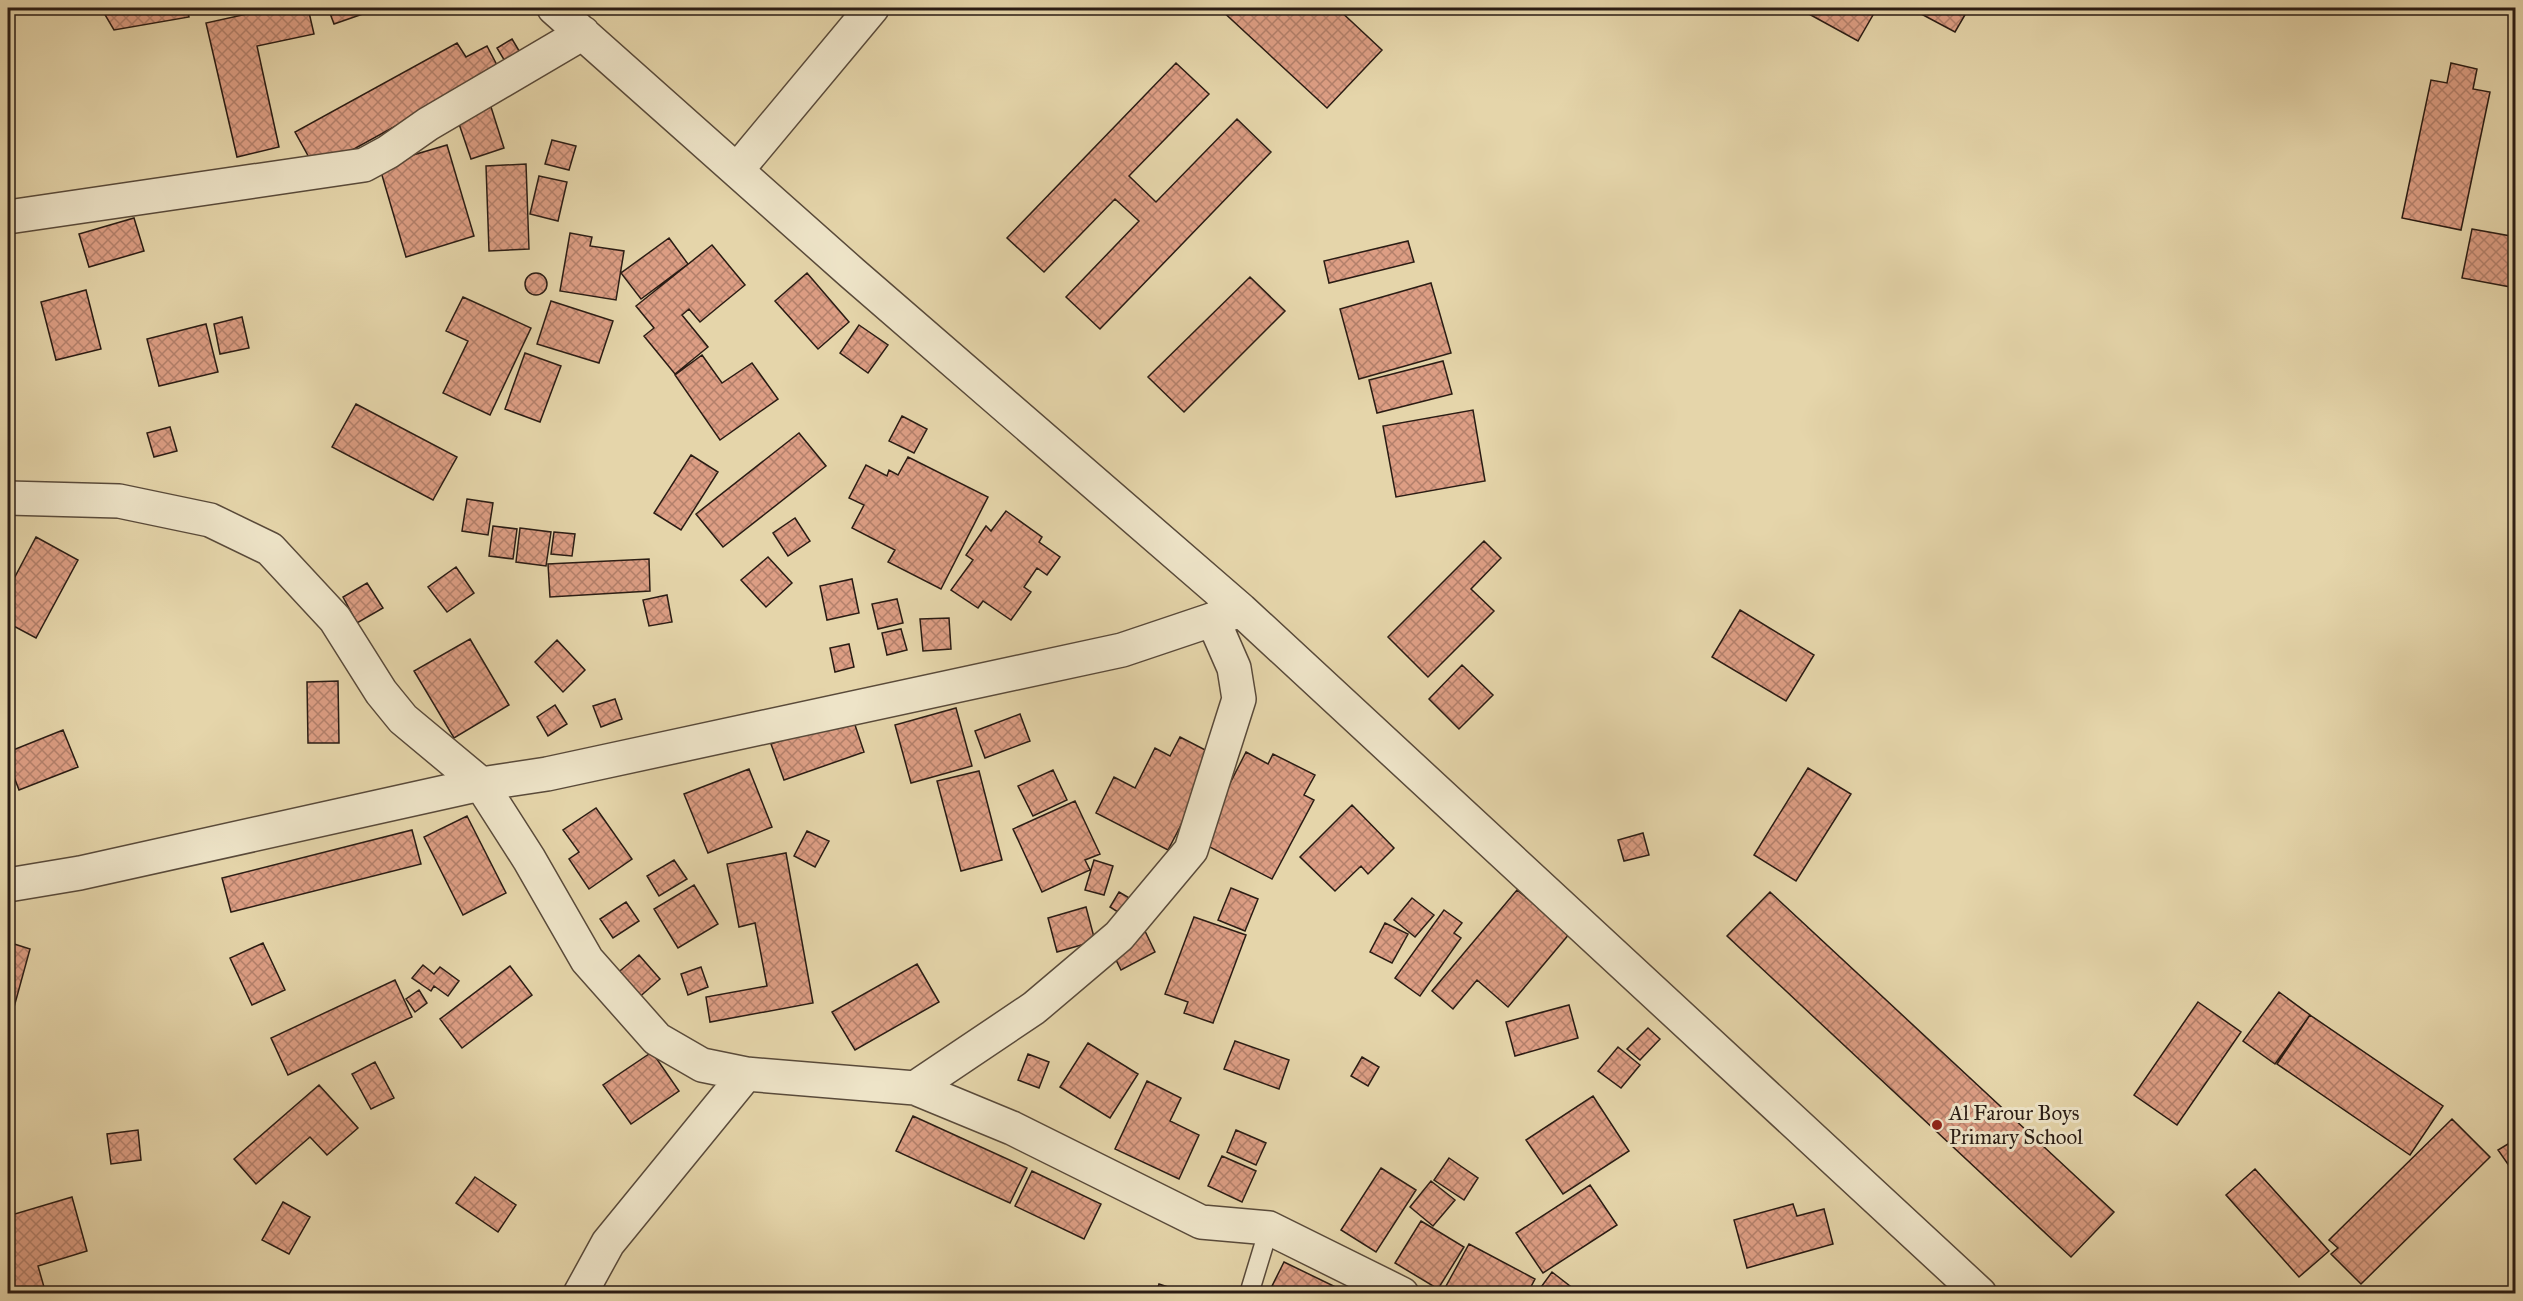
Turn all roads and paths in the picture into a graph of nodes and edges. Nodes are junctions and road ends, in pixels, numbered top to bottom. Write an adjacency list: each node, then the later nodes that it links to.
1 (554, 8): 3 (street)
2 (872, 8): 4 (street)
3 (583, 33): 4 (street); 5 (street)
4 (737, 170): 7 (street)
5 (8, 217)
6 (8, 498): 8 (street)
7 (1227, 615): 8 (street); 11 (street); 16 (street)
8 (481, 784): 9 (street); 10 (street)
9 (8, 885)
10 (746, 1074): 11 (street); 13 (street)
11 (915, 1088): 12 (street)
12 (1269, 1228): 14 (lane); 15 (street)
13 (580, 1293)
14 (1249, 1293)
15 (1402, 1293)
16 (1980, 1293)

